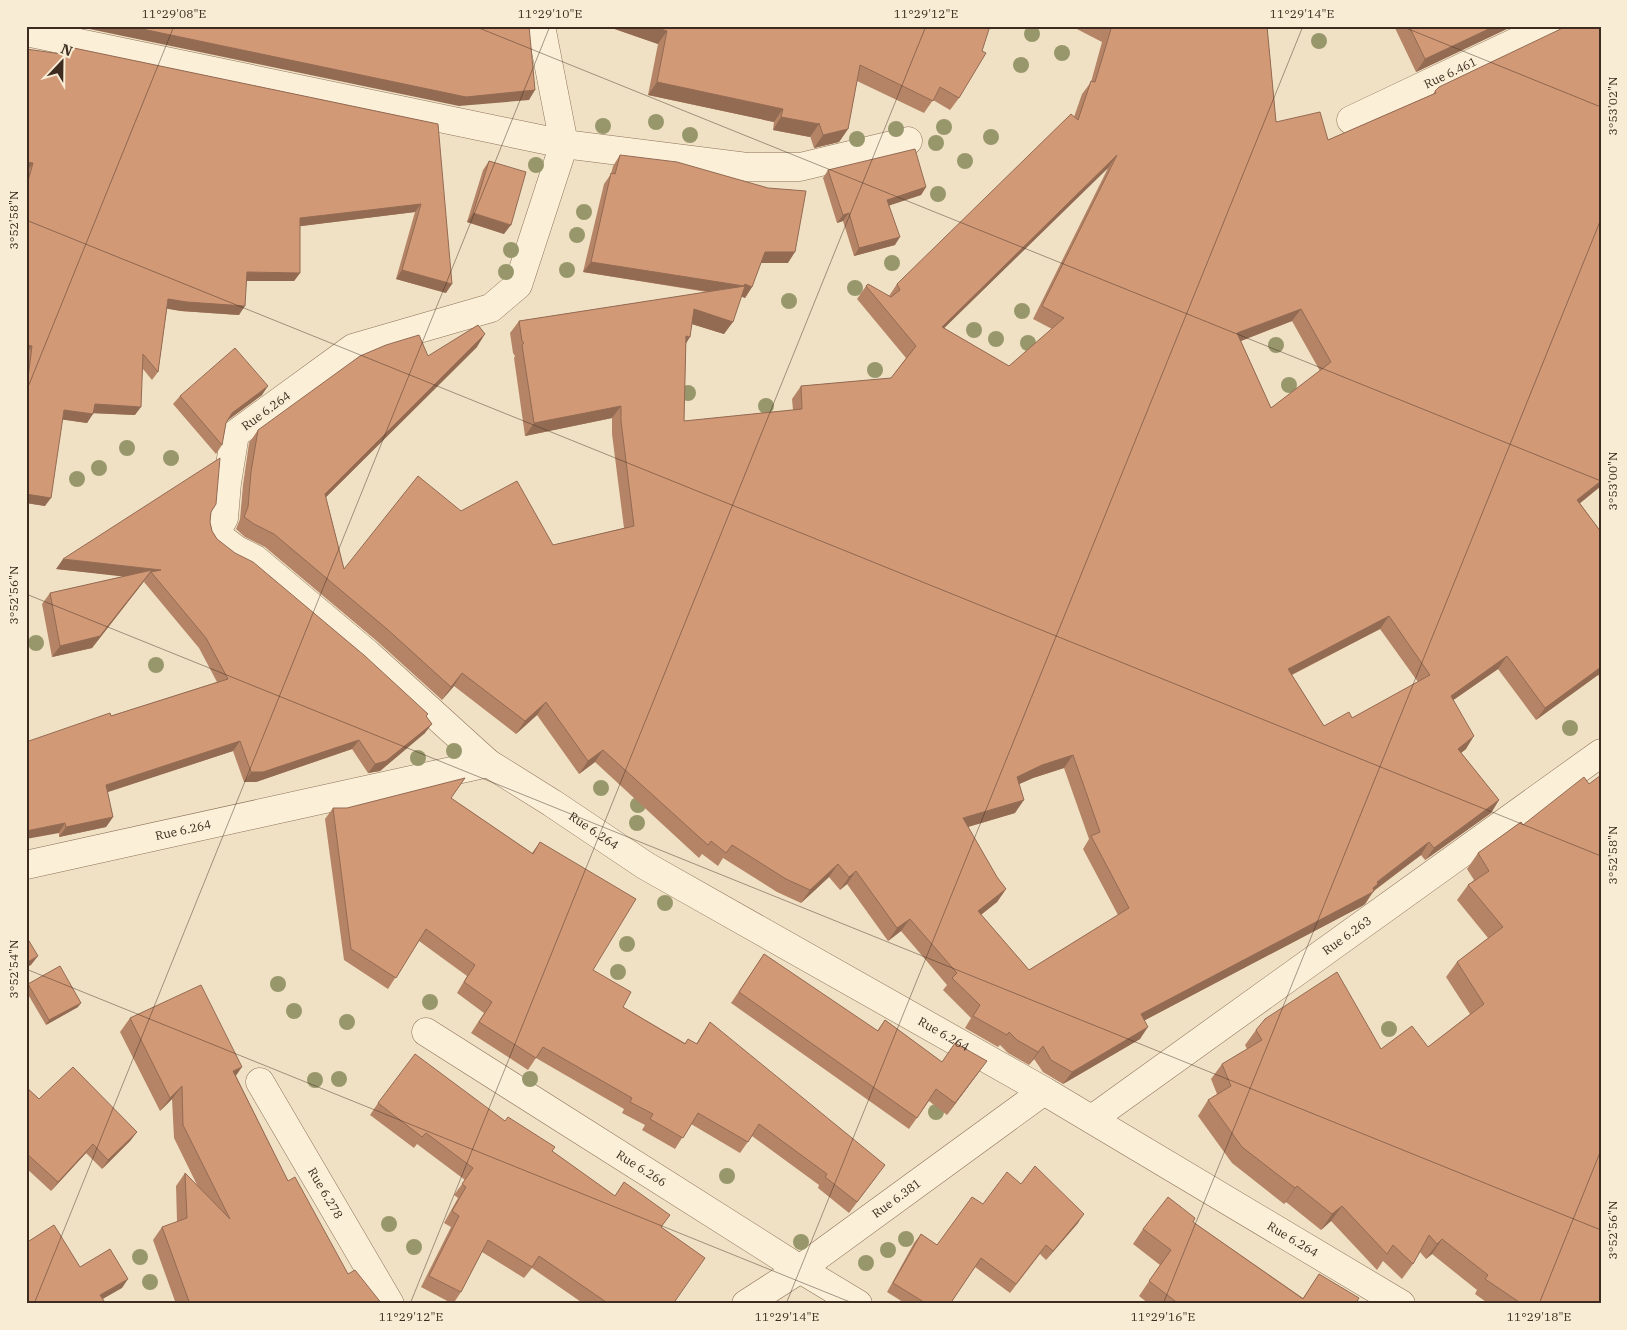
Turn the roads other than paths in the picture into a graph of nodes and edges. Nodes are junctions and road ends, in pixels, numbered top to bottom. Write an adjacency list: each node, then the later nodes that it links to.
1 (541, 26): 6 (street)
2 (1550, 26): 4 (street, Rue 6.461)
3 (26, 32): 6 (street)
4 (1351, 120)
5 (908, 140): 6 (street)
6 (564, 144): 8 (street, Rue 6.264)
7 (1601, 753): 13 (street, Rue 6.263)
8 (488, 763): 9 (street, Rue 6.264); 12 (street, Rue 6.264)
9 (26, 866)
10 (426, 1032): 14 (street, Rue 6.266)
11 (260, 1082): 15 (street, Rue 6.278)
12 (1044, 1091): 13 (street, Rue 6.264); 14 (street, Rue 6.381)
13 (1092, 1119): 18 (street, Rue 6.264)
14 (800, 1269): 16 (street, Rue 6.381); 17 (street, Rue 6.266)
15 (390, 1304)
16 (746, 1304)
17 (858, 1304)
18 (1401, 1304)

